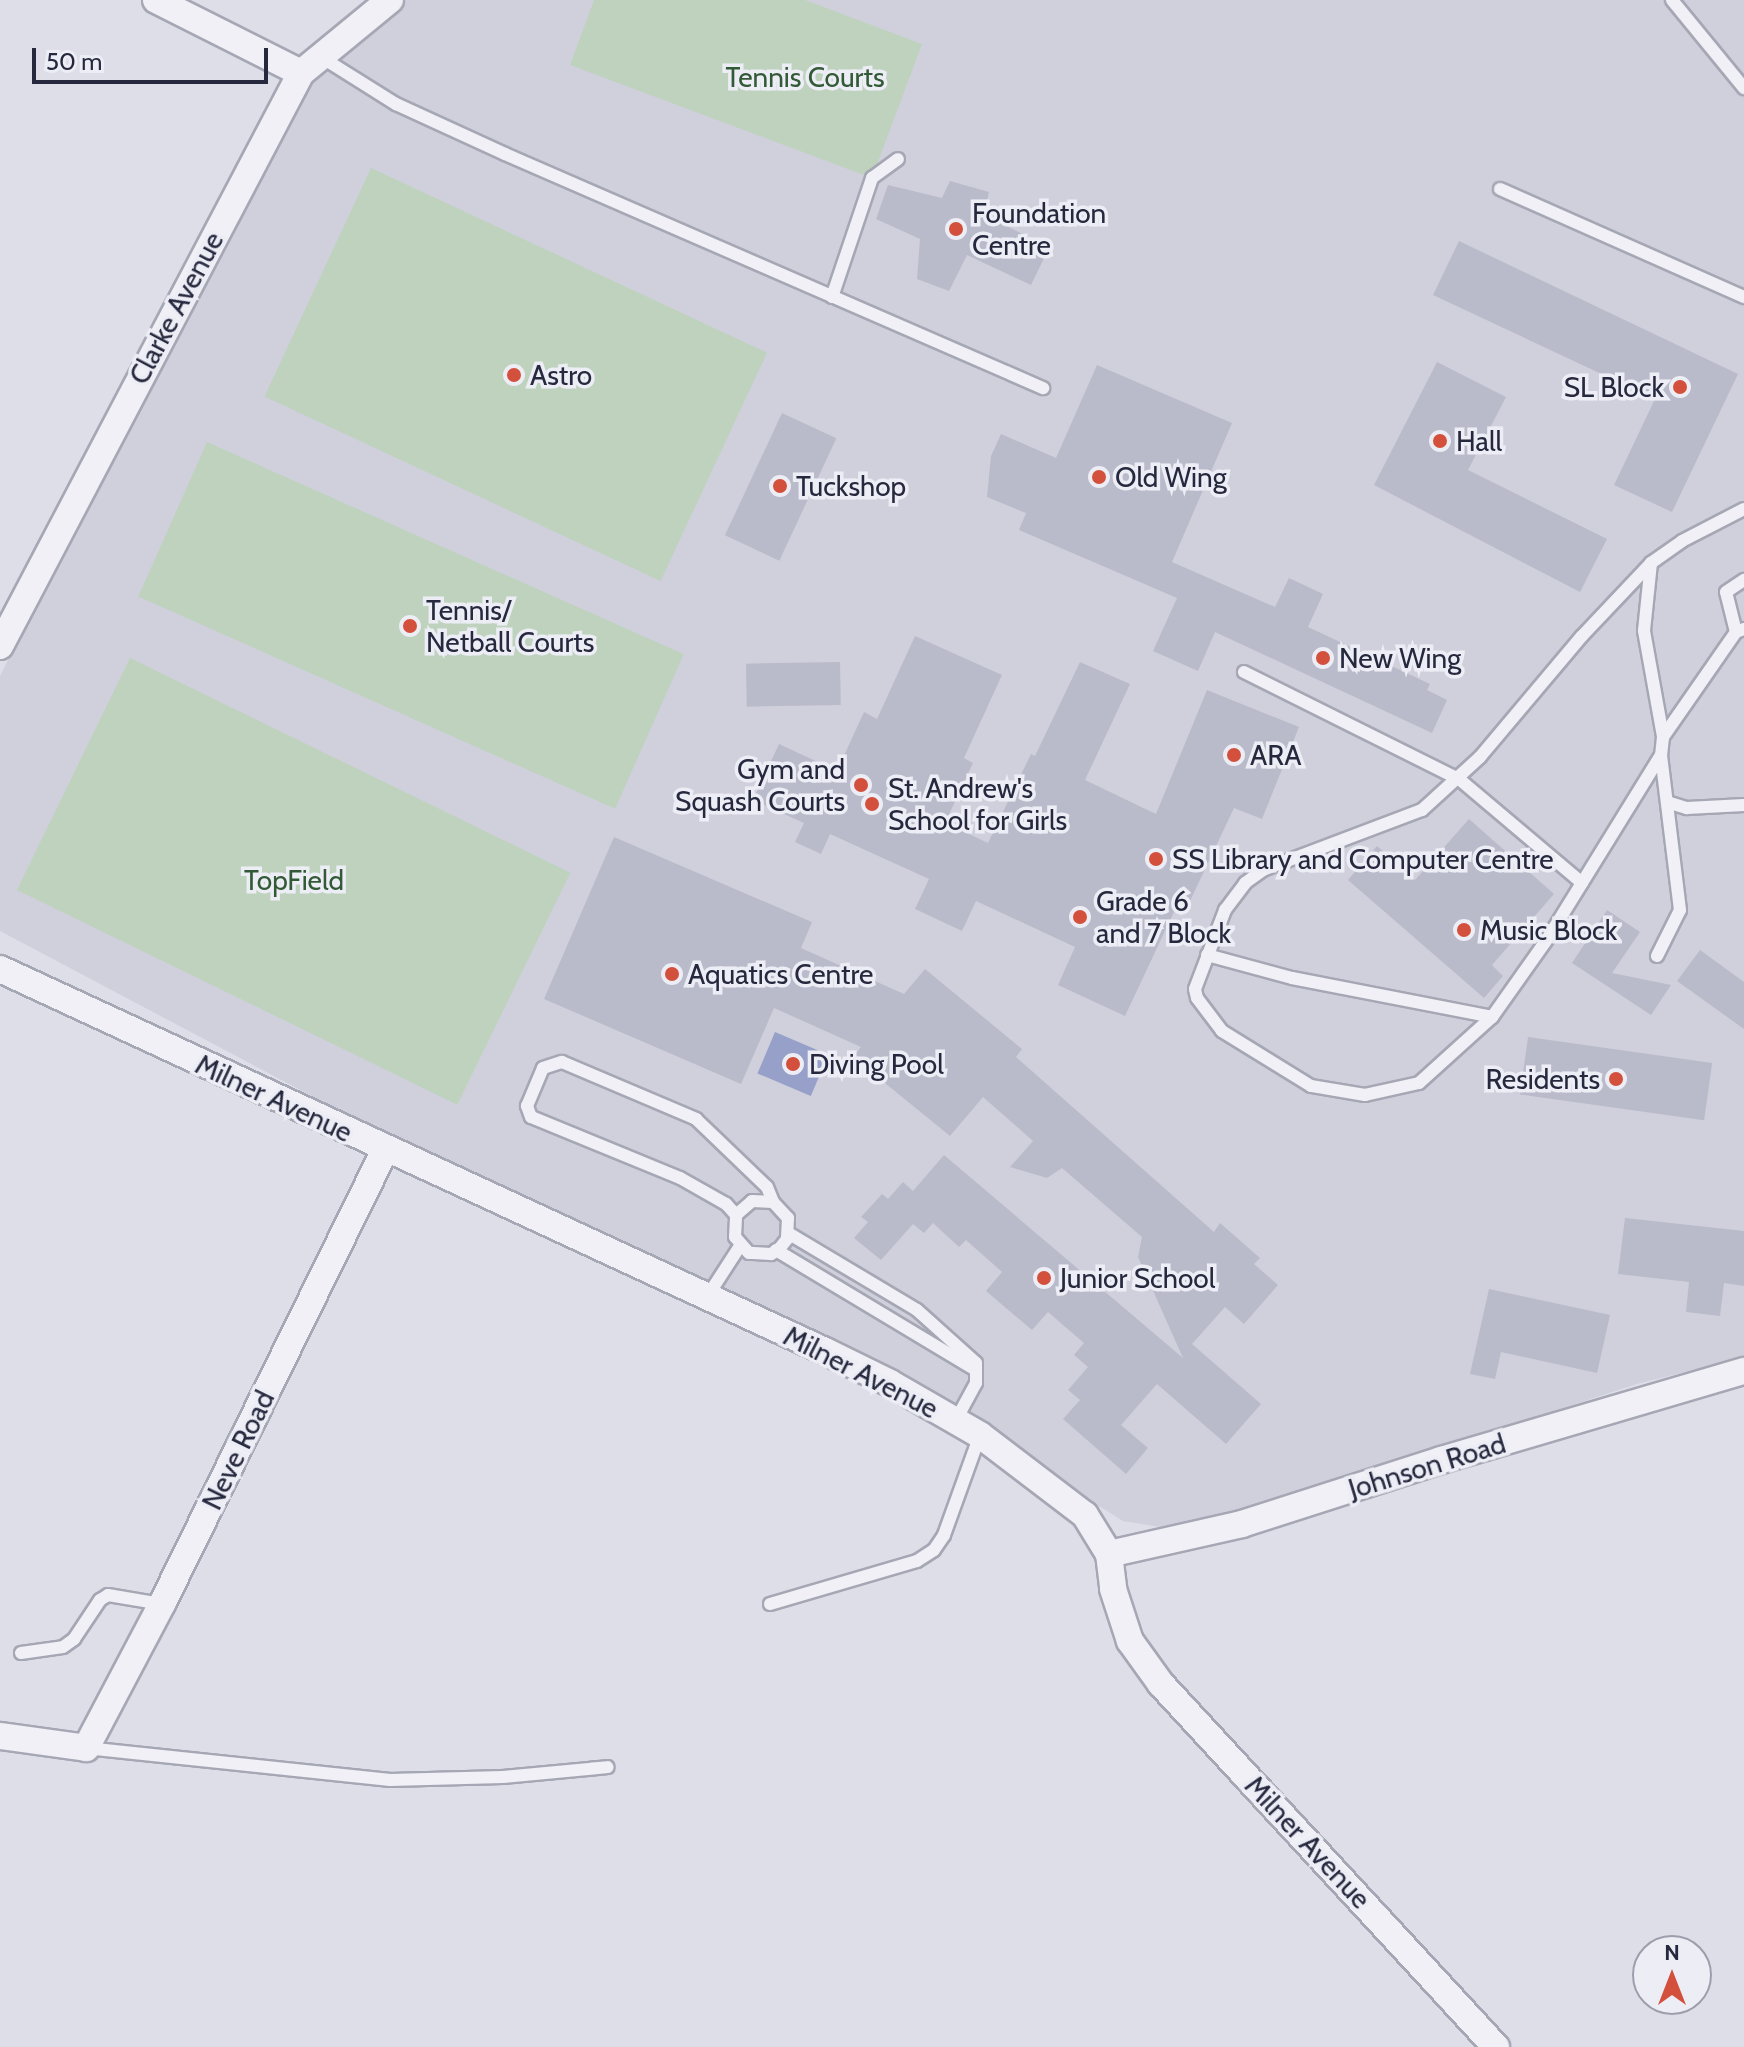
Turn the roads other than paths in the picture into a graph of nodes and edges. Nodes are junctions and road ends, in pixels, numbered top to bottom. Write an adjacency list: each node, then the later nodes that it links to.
1 (156, 0): 4 (street)
2 (390, 0): 4 (street, Clarke Avenue)
3 (1672, 0): 5 (lane)
4 (311, 65): 8 (lane); 15 (street, Clarke Avenue)
5 (1744, 88)
6 (898, 159): 8 (lane)
7 (1500, 189): 9 (lane)
8 (832, 297): 10 (lane)
9 (1744, 297)
10 (1043, 388)
11 (1744, 509): 12 (lane)
12 (1651, 563): 17 (lane); 19 (lane)
13 (1744, 580): 14 (lane)
14 (1740, 630): 17 (lane)
15 (0, 646)
16 (1244, 672): 19 (lane)
17 (1663, 737): 18 (lane)
18 (1661, 755): 20 (lane); 22 (lane)
19 (1459, 779): 22 (lane); 23 (lane)
20 (1667, 802): 21 (lane); 24 (lane)
21 (1744, 805)
22 (1582, 883): 26 (lane)
23 (1207, 955): 26 (lane); 26 (lane)
24 (1657, 956)
25 (0, 969): 27 (street, Milner Avenue)
26 (1492, 1017)
27 (385, 1150): 33 (street, Milner Avenue); 39 (street, Neve Road)
28 (773, 1202): 29 (lane); 29 (lane); 30 (lane)
29 (736, 1215): 31 (lane)
30 (788, 1233): 32 (lane); 35 (lane)
31 (740, 1246): 32 (lane); 33 (lane)
32 (776, 1250): 35 (lane)
33 (707, 1297): 36 (street, Milner Avenue)
34 (1744, 1371): 38 (street, Johnson Road)
35 (978, 1375): 36 (lane)
36 (956, 1420): 37 (street, Milner Avenue)
37 (980, 1435): 38 (street, Milner Avenue); 40 (lane)
38 (1109, 1554): 45 (street, Milner Avenue)
39 (162, 1604): 41 (lane); 43 (street, Neve Road)
40 (770, 1604)
41 (21, 1653)
42 (0, 1736): 43 (street)
43 (86, 1748): 44 (lane)
44 (608, 1767)
45 (1496, 2047)

